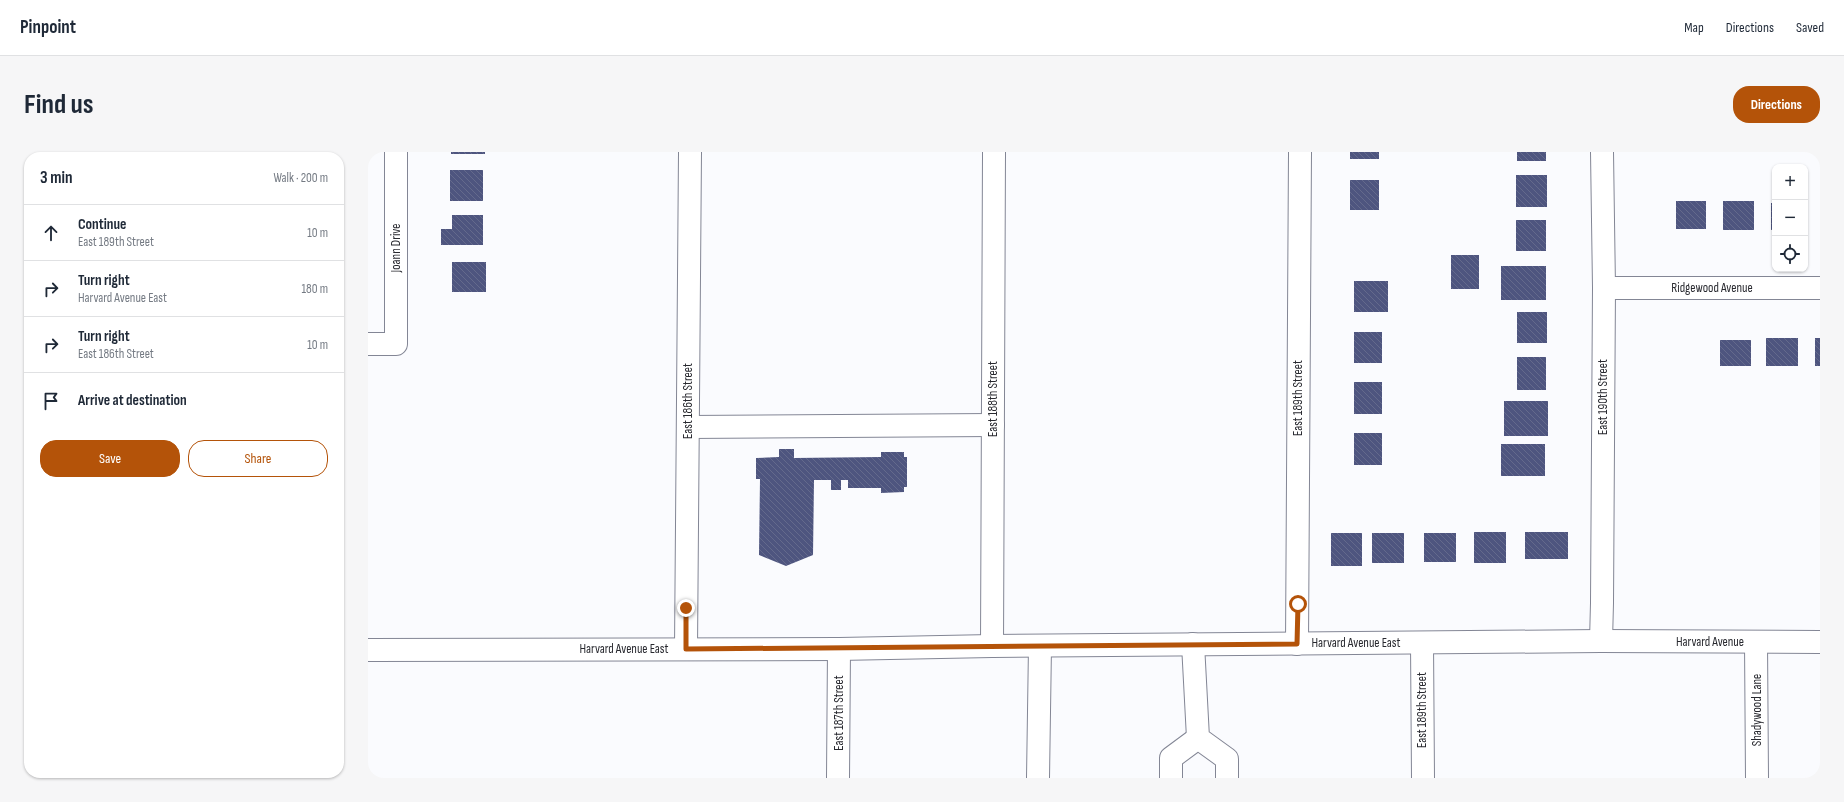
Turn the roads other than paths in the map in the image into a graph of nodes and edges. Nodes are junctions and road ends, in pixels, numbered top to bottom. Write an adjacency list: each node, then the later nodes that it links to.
1 (396, 152): 8 (street, Joann Drive)
2 (690, 152): 10 (street, East 186th Street)
3 (994, 152): 9 (street, East 188th Street)
4 (1300, 152): 16 (street, East 189th Street)
5 (1602, 152): 6 (street, East 190th Street)
6 (1604, 288): 7 (street, Ridgewood Avenue); 11 (street, East 190th Street)
7 (1820, 288)
8 (368, 344)
9 (993, 425): 10 (street); 17 (street, East 188th Street)
10 (688, 427): 19 (street, East 186th Street)
11 (1600, 642): 12 (street, Harvard Avenue); 14 (street, Harvard Avenue East)
12 (1756, 642): 13 (street, Harvard Avenue); 28 (street, Shadywood Lane)
13 (1820, 642)
14 (1422, 643): 16 (street, Harvard Avenue East); 27 (street, East 189th Street)
15 (1193, 644): 16 (street, Harvard Avenue East); 18 (street, Harvard Avenue East); 22 (street)
16 (1297, 644)
17 (992, 646): 18 (street, Harvard Avenue East); 20 (street, Harvard Avenue East)
18 (1040, 646): 24 (street)
19 (686, 649): 20 (street, Harvard Avenue East); 21 (street, Harvard Avenue East)
20 (839, 649): 23 (street, East 187th Street)
21 (368, 650)
22 (1198, 738): 25 (street); 26 (street)
23 (838, 778)
24 (1038, 778)
25 (1171, 778)
26 (1227, 778)
27 (1423, 778)
28 (1757, 778)

